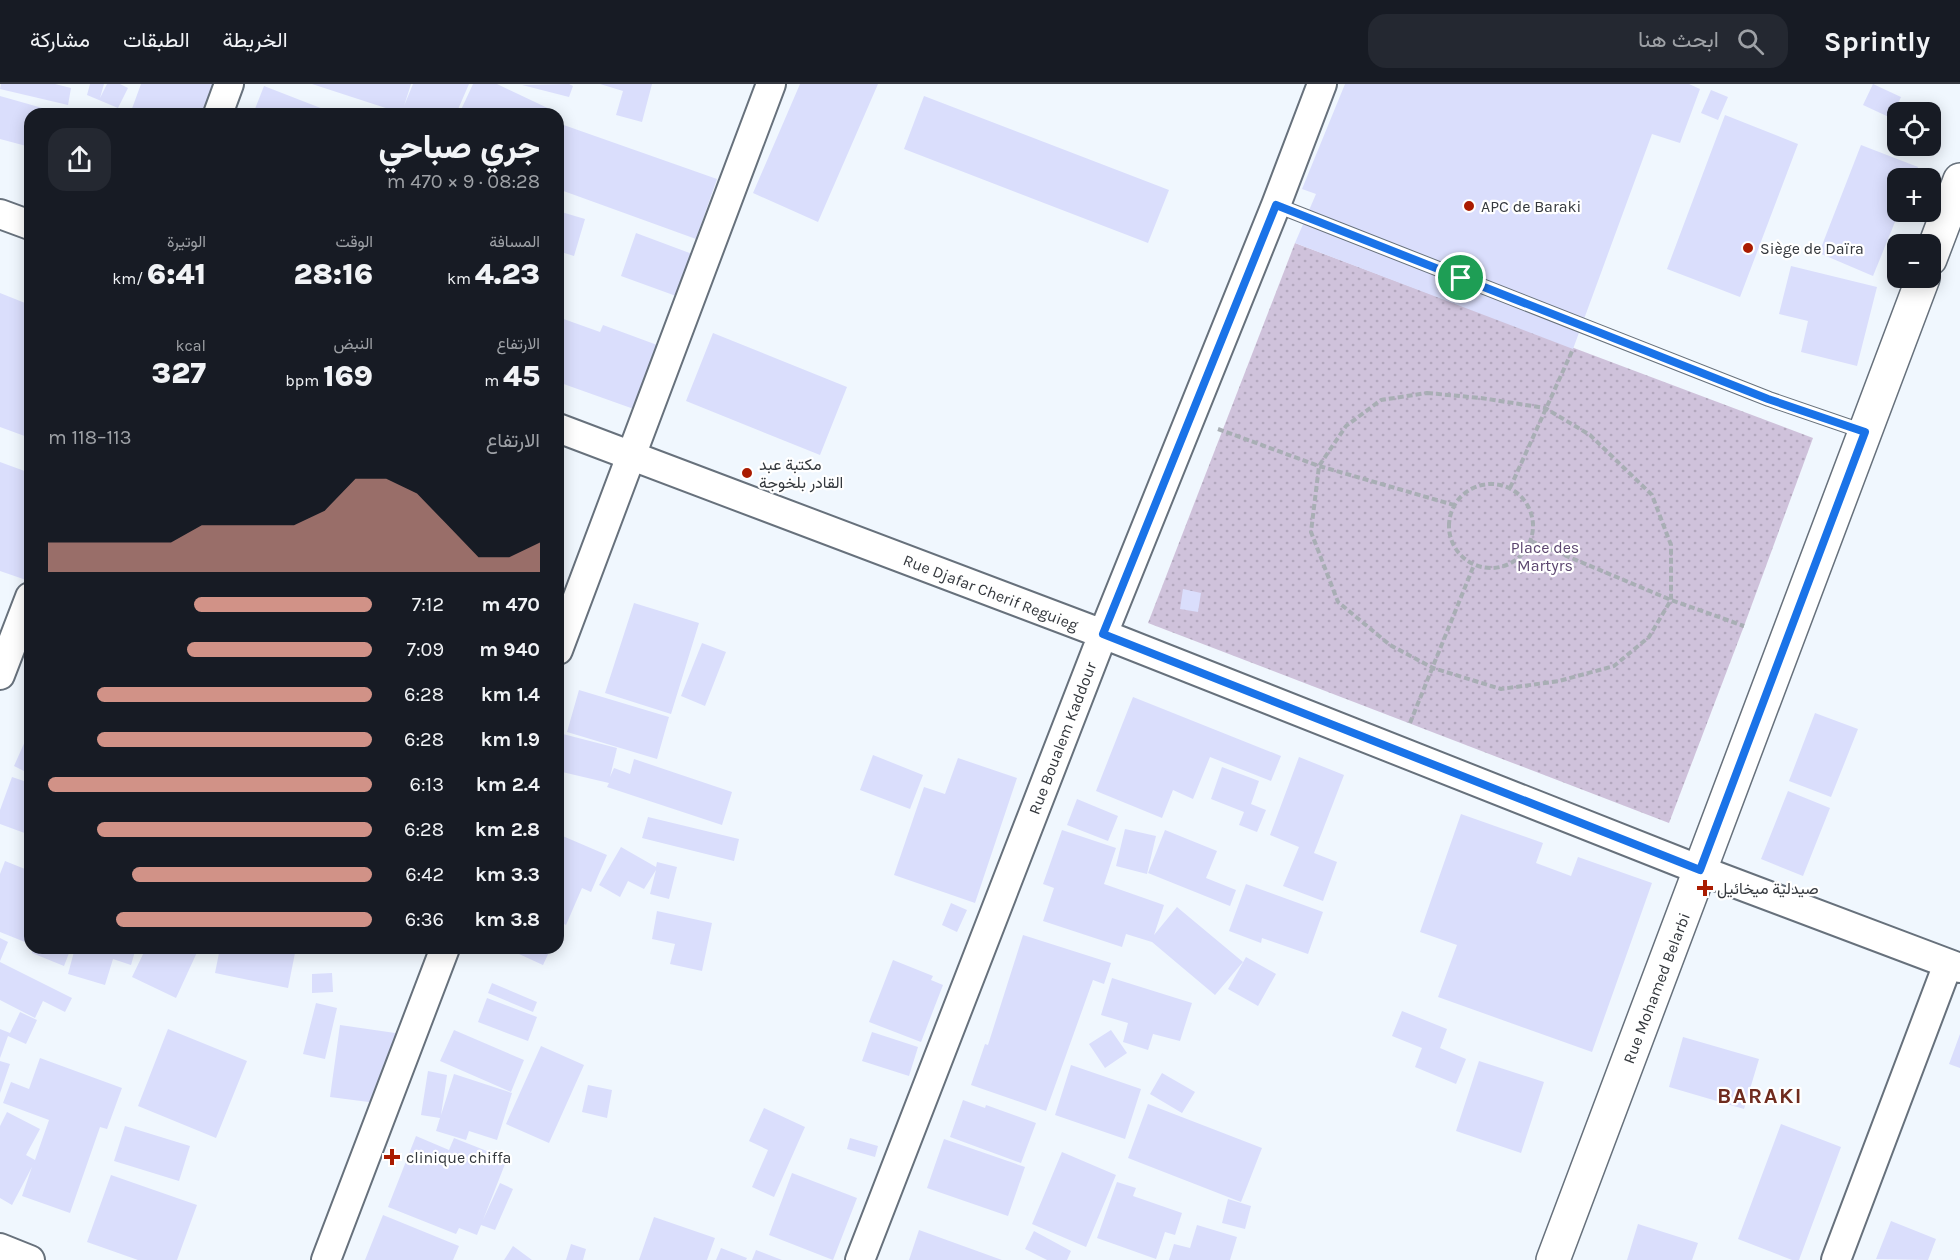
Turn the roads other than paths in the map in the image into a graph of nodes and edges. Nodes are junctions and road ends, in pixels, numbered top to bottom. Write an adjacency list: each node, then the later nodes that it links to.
1 (229, 84): 4 (street)
2 (771, 84): 13 (street)
3 (1322, 84): 6 (street, Rue Boualem Kaddour)
4 (220, 108)
5 (1960, 180): 9 (street)
6 (1276, 205): 12 (lane); 16 (street, Rue Boualem Kaddour)
7 (0, 214): 8 (street)
8 (24, 223)
9 (1939, 234)
10 (1919, 288): 12 (street, Rue Mohamed Belarbi)
11 (564, 430): 13 (street, Rue Djafar Cherif Reguieg)
12 (1865, 432): 18 (street, Rue Mohamed Belarbi)
13 (632, 456): 15 (street); 16 (street, Rue Djafar Cherif Reguieg)
14 (24, 613): 17 (street)
15 (564, 634)
16 (1103, 634): 18 (street, Rue Djafar Cherif Reguieg); 24 (street, Rue Boualem Kaddour)
17 (0, 675)
18 (1700, 870): 20 (street, Rue Djafar Cherif Reguieg); 25 (street, Rue Mohamed Belarbi)
19 (443, 954): 23 (street)
20 (1954, 966): 26 (street)
21 (0, 1248): 22 (street)
22 (30, 1260)
23 (326, 1260)
24 (860, 1260)
25 (1553, 1260)
26 (1836, 1260)

